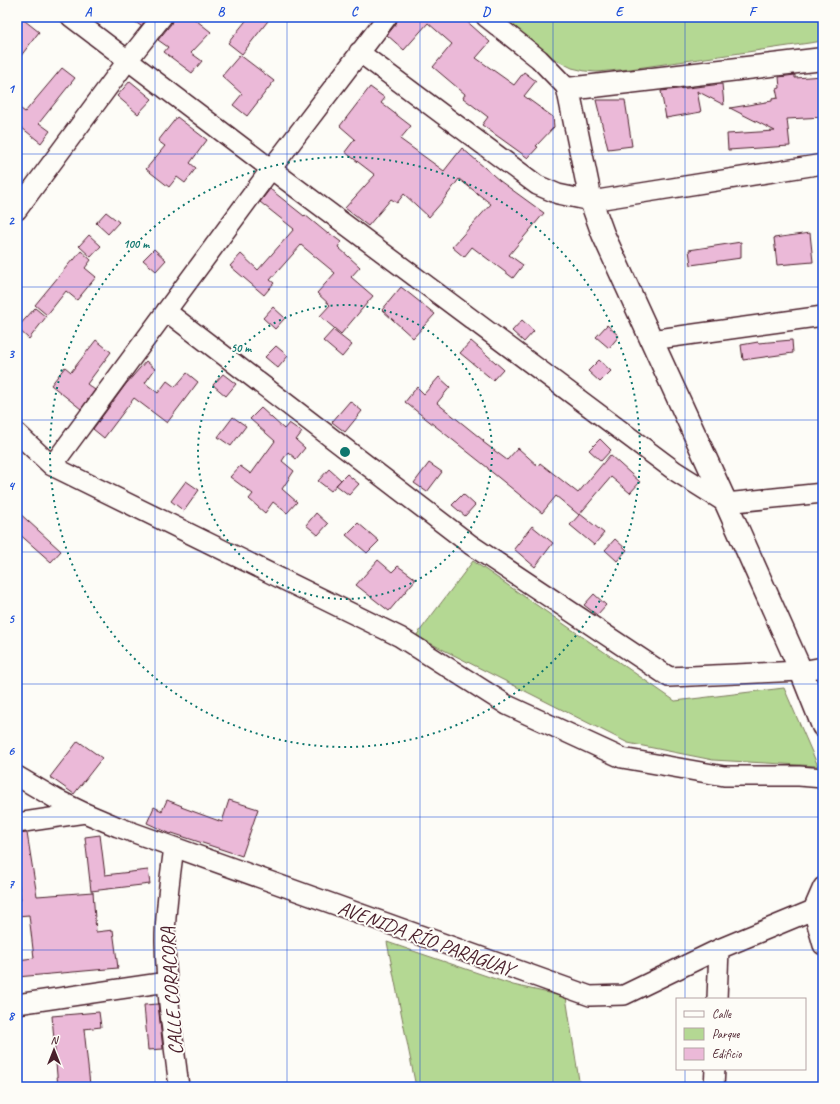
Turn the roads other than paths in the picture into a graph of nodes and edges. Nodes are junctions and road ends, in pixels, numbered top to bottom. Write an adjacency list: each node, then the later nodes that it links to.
1 (71, 17): 7 (street)
2 (162, 17): 7 (street)
3 (387, 17): 5 (street)
4 (486, 17): 8 (street)
5 (359, 52): 10 (street); 11 (street)
6 (823, 59): 8 (street)
7 (128, 60): 10 (street); 12 (street)
8 (568, 90): 11 (street)
9 (823, 164): 11 (street)
10 (271, 169): 13 (street); 19 (street)
11 (591, 201): 15 (street)
12 (17, 210)
13 (166, 311): 17 (street); 21 (street)
14 (823, 316): 15 (street)
15 (652, 340): 19 (street)
16 (17, 433): 17 (street)
17 (52, 466): 24 (street)
18 (823, 493): 19 (street)
19 (726, 503): 21 (street)
20 (823, 667): 21 (street)
21 (801, 671): 22 (street)
22 (823, 726)
23 (17, 776): 25 (street, AVENIDA RÍO PARAGUAY)
24 (823, 778)
25 (84, 813): 26 (street); 27 (street, AVENIDA RÍO PARAGUAY)
26 (17, 823)
27 (174, 847): 31 (street, AVENIDA RÍO PARAGUAY); 32 (street, CALLE CORACORA)
28 (823, 887): 29 (street)
29 (818, 912): 30 (street); 31 (street, AVENIDA RÍO PARAGUAY)
30 (823, 945)
31 (719, 949): 33 (street)
32 (166, 982): 34 (street); 36 (street, CALLE CORACORA)
33 (717, 998)
34 (17, 1004)
35 (715, 1070): 37 (street)
36 (179, 1087)
37 (714, 1087)

